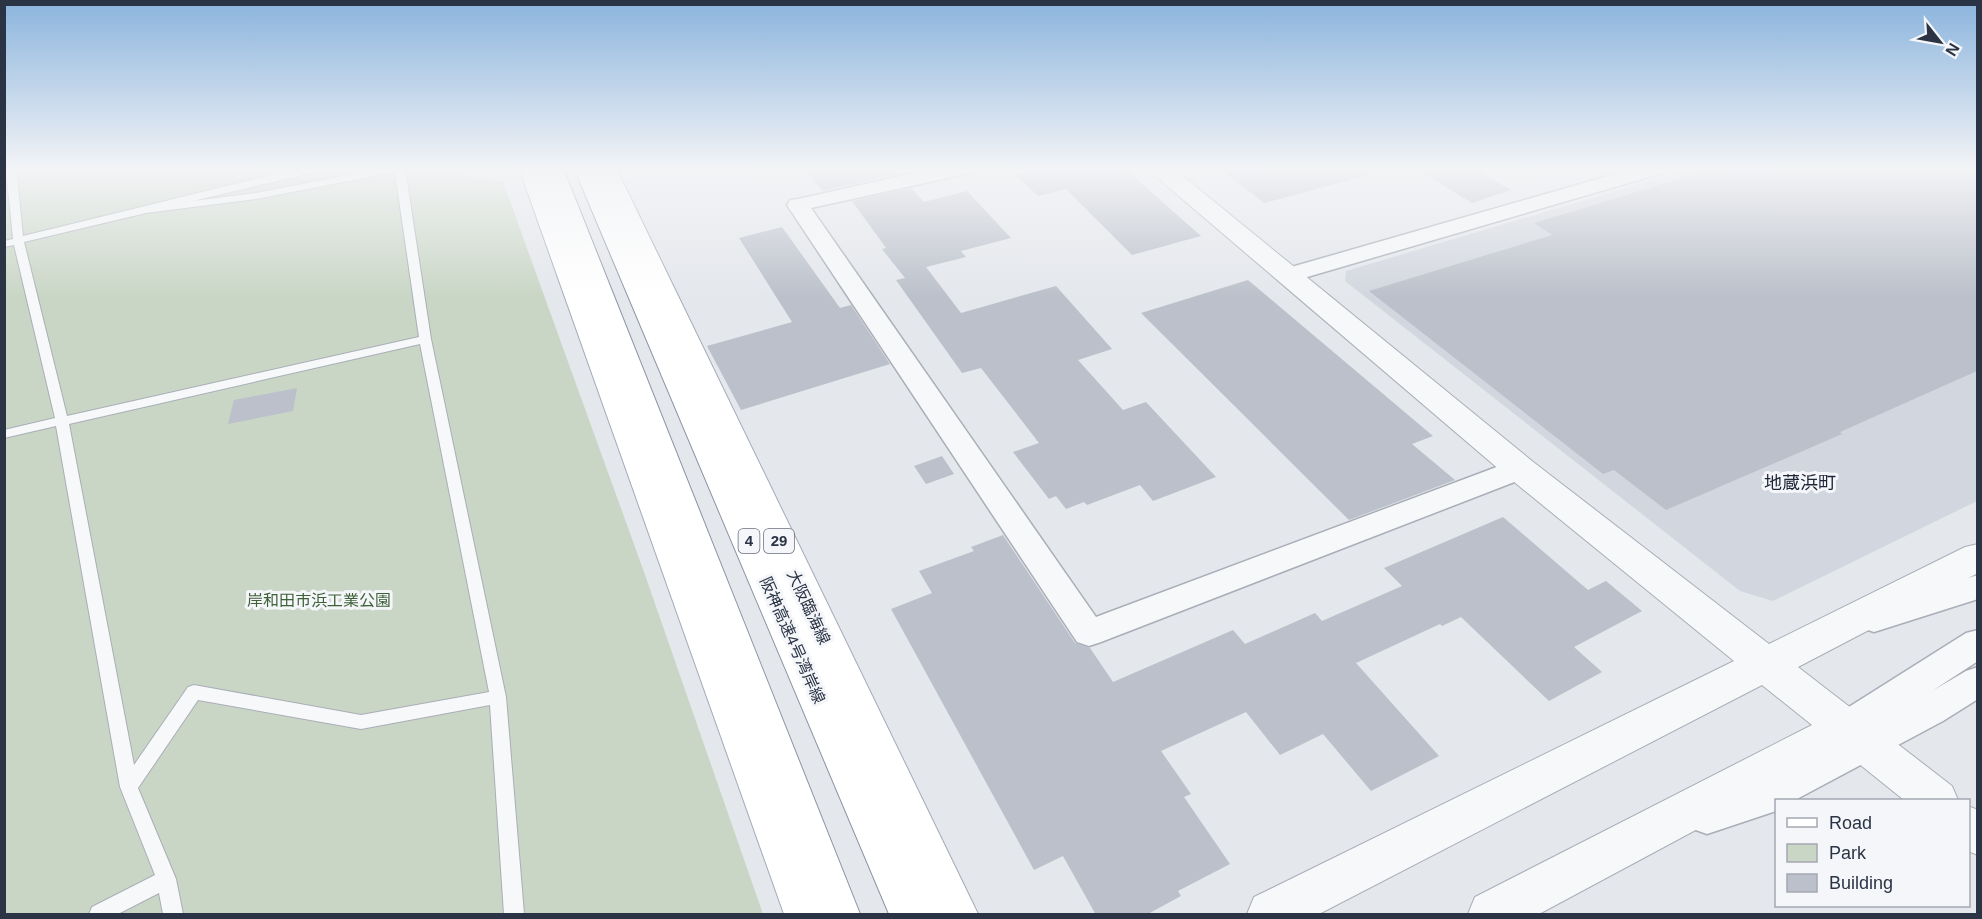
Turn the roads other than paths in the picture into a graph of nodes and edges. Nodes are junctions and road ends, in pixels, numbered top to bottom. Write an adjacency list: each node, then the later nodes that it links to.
1 (15, 211): 11 (lane)
2 (142, 211): 11 (lane)
3 (406, 211): 14 (lane)
4 (547, 211): 32 (main road)
5 (567, 211): 33 (main road)
6 (605, 211): 34 (main road, 阪神高速4号湾岸線 / 4)
7 (624, 211): 35 (main road, 大阪臨海線 / 29)
8 (802, 211): 17 (street)
9 (1211, 211): 13 (street)
10 (1511, 211): 13 (street)
11 (18, 240): 12 (lane); 15 (lane)
12 (4, 244)
13 (1289, 275): 17 (street)
14 (425, 339): 15 (lane); 24 (lane)
15 (62, 422): 16 (lane); 26 (lane)
16 (4, 434)
17 (1520, 470): 22 (street)
18 (1977, 557): 20 (street)
19 (1977, 587): 20 (street)
20 (1829, 633): 22 (street)
21 (1977, 644): 25 (street)
22 (1767, 665): 25 (street); 36 (street)
23 (1977, 681): 25 (street)
24 (498, 697): 26 (lane); 31 (lane)
25 (1856, 736): 27 (street); 37 (street)
26 (129, 787): 28 (lane)
27 (1934, 799)
28 (166, 879): 29 (lane); 30 (lane)
29 (99, 915)
30 (173, 915)
31 (514, 915)
32 (807, 915)
33 (836, 915)
34 (913, 915)
35 (954, 915)
36 (1271, 915)
37 (1491, 915)

